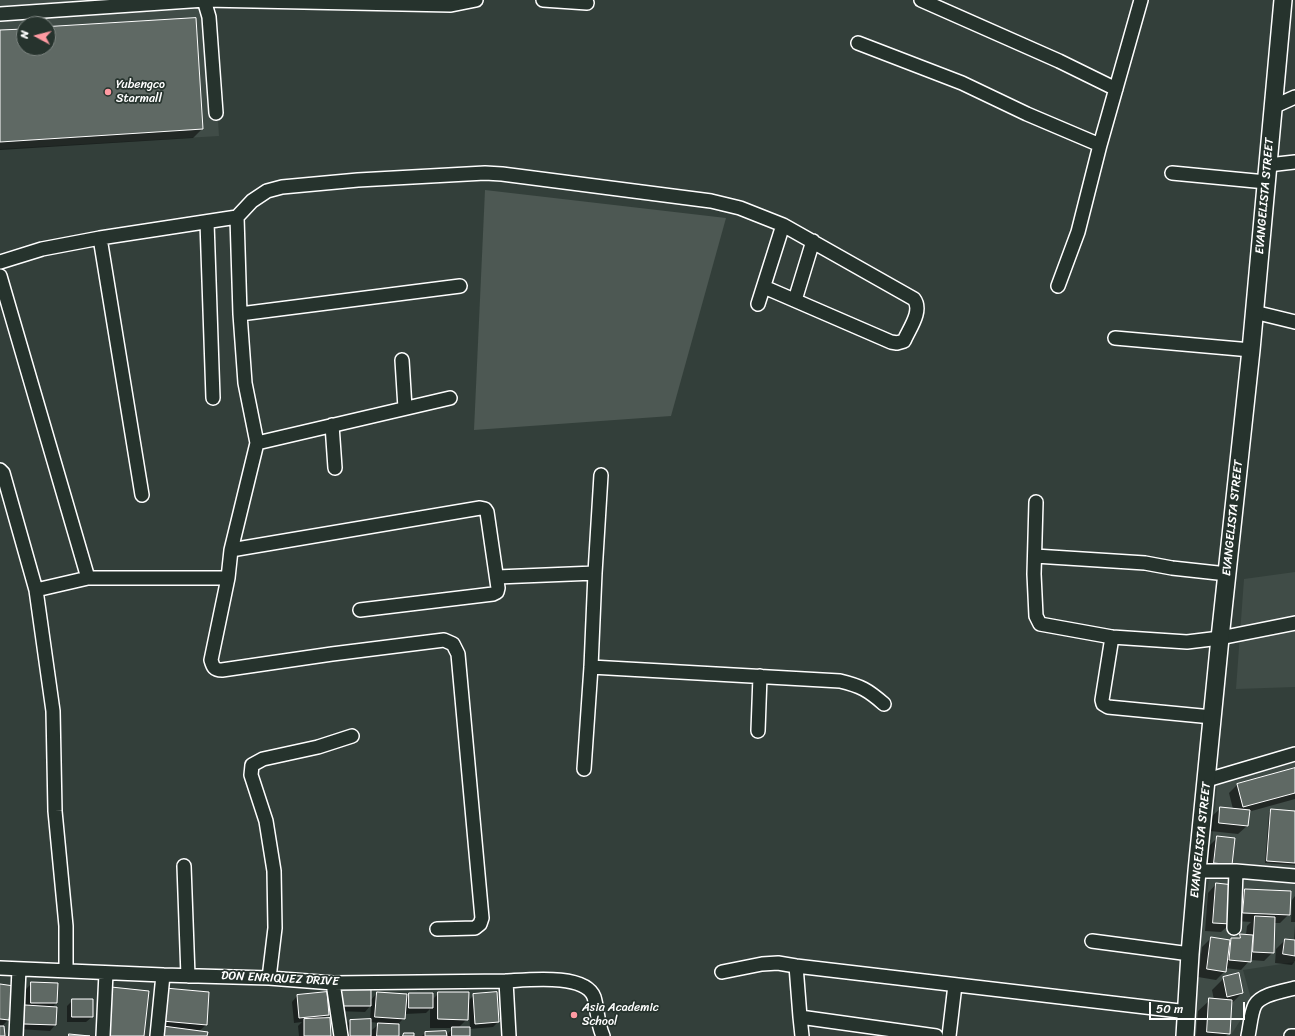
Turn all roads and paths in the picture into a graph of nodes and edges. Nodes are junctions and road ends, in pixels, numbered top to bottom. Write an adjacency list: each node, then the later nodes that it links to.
1 (204, 0): 7 (street); 9 (street); 14 (street)
2 (476, 0): 7 (street)
3 (543, 0): 8 (street)
4 (921, 0): 11 (street)
5 (1141, 0): 11 (street)
6 (1283, 0): 13 (main road, EVANGELISTA STREET)
7 (344, 2)
8 (587, 3)
9 (0, 14)
10 (858, 43): 15 (street)
11 (1116, 88): 15 (street)
12 (1295, 98): 13 (street)
13 (1273, 107): 17 (main road, EVANGELISTA STREET)
14 (216, 113)
15 (1100, 145): 28 (street)
16 (1295, 162): 17 (street)
17 (1268, 165): 19 (main road, EVANGELISTA STREET)
18 (1172, 173): 19 (street)
19 (1266, 182): 32 (main road, EVANGELISTA STREET)
20 (237, 217): 21 (street); 22 (street); 33 (street)
21 (207, 222): 23 (street); 38 (street)
22 (783, 225): 24 (street); 29 (street)
23 (100, 238): 25 (street); 46 (street)
24 (813, 241): 30 (street); 30 (street)
25 (0, 262)
26 (0, 276): 53 (street)
27 (460, 286): 33 (street)
28 (1058, 286)
29 (764, 287): 30 (street); 31 (street)
30 (795, 300)
31 (758, 304)
32 (1254, 312): 34 (street); 36 (main road, EVANGELISTA STREET)
33 (240, 314): 42 (street)
34 (1295, 322)
35 (1115, 338): 36 (street)
36 (1251, 350): 51 (main road, EVANGELISTA STREET)
37 (402, 360): 40 (street)
38 (212, 398)
39 (450, 398): 40 (street)
40 (405, 408): 41 (street)
41 (332, 425): 42 (street); 43 (street)
42 (257, 443): 48 (street)
43 (336, 468)
44 (0, 470): 55 (street)
45 (601, 475): 50 (street)
46 (142, 495)
47 (1036, 502): 49 (street)
48 (231, 550): 52 (street); 54 (street)
49 (1035, 556): 51 (street); 58 (street)
50 (595, 573): 52 (street); 60 (street)
51 (1227, 574): 59 (main road, EVANGELISTA STREET)
52 (497, 577): 56 (street)
53 (88, 578): 54 (street); 55 (street)
54 (228, 578): 74 (street)
55 (36, 590): 80 (street)
56 (360, 610)
57 (1295, 623): 59 (street)
58 (1112, 637): 59 (street); 63 (street)
59 (1220, 638): 63 (main road, EVANGELISTA STREET)
60 (591, 667): 61 (street); 67 (street)
61 (760, 676): 62 (street); 64 (street)
62 (884, 704)
63 (1212, 717): 68 (main road, EVANGELISTA STREET)
64 (758, 731)
65 (352, 736): 85 (street)
66 (1295, 754): 68 (street)
67 (584, 769)
68 (1207, 780): 70 (main road, EVANGELISTA STREET)
69 (184, 866): 84 (street)
70 (1197, 871): 71 (street); 76 (main road, EVANGELISTA STREET)
71 (1236, 871): 72 (street); 73 (street)
72 (1295, 876)
73 (1234, 928)
74 (437, 929)
75 (1092, 941): 76 (street)
76 (1190, 954): 90 (main road, EVANGELISTA STREET)
77 (796, 966): 82 (street); 88 (street); 91 (street)
78 (0, 968): 79 (street, DON ENRIQUEZ DRIVE)
79 (19, 969): 80 (street, DON ENRIQUEZ DRIVE); 92 (street)
80 (66, 972): 81 (street, DON ENRIQUEZ DRIVE)
81 (106, 972): 83 (street, DON ENRIQUEZ DRIVE); 93 (street)
82 (722, 972)
83 (163, 975): 84 (street, DON ENRIQUEZ DRIVE); 94 (street)
84 (188, 976): 85 (street, DON ENRIQUEZ DRIVE)
85 (269, 978): 87 (street, DON ENRIQUEZ DRIVE)
86 (506, 981): 87 (street, DON ENRIQUEZ DRIVE); 96 (street); 97 (street, DON ENRIQUEZ DRIVE)
87 (333, 982): 95 (street)
88 (955, 985): 90 (street); 100 (street)
89 (1295, 988): 102 (street)
90 (1188, 1012): 101 (main road, EVANGELISTA STREET)
91 (800, 1017): 98 (street); 99 (street)
92 (16, 1036)
93 (103, 1036)
94 (157, 1036)
95 (341, 1036)
96 (509, 1036)
97 (603, 1036)
98 (802, 1036)
99 (936, 1036)
100 (949, 1036)
101 (1186, 1036)
102 (1248, 1036)
103 (1292, 1036): 104 (street)
104 (1295, 1036)

